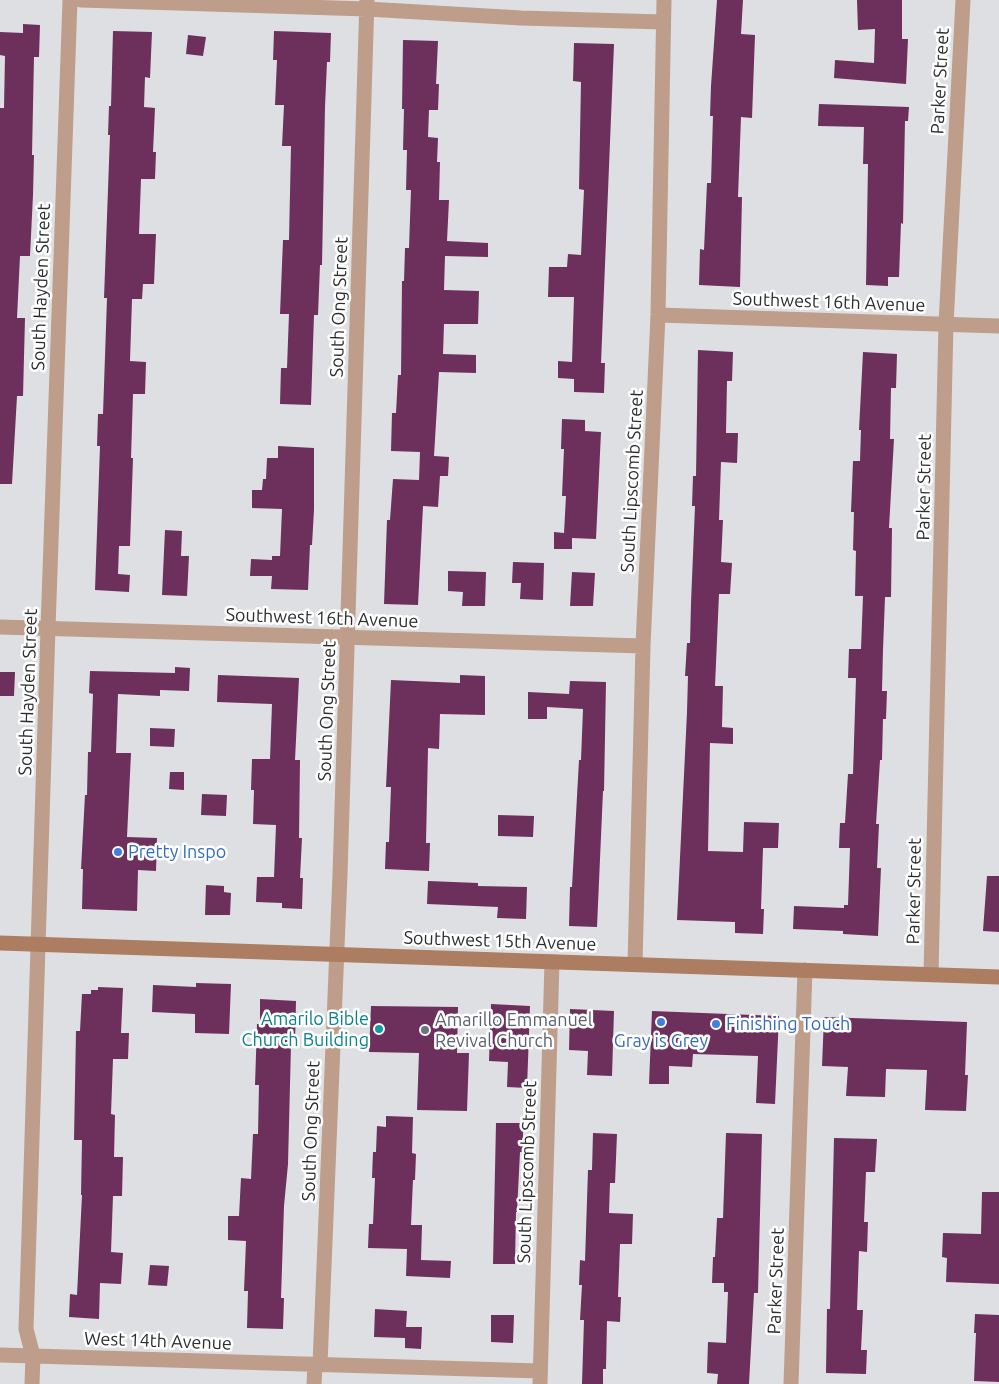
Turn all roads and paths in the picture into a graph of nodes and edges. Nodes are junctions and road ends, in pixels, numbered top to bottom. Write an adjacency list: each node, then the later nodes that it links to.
1 (70, 0): 11 (street, South Hayden Street)
2 (81, 0): 5 (street)
3 (664, 0): 6 (street, South Lipscomb Street)
4 (962, 0): 8 (street, Parker Street)
5 (367, 4): 6 (street); 12 (street, South Ong Street)
6 (663, 22): 7 (street, South Lipscomb Street)
7 (658, 315): 8 (street, Southwest 16th Avenue); 13 (street, South Lipscomb Street)
8 (946, 324): 9 (street, Southwest 16th Avenue); 20 (street, Parker Street)
9 (999, 326)
10 (0, 627): 11 (street, Southwest 16th Avenue)
11 (48, 628): 12 (street, Southwest 16th Avenue); 15 (street, South Hayden Street)
12 (348, 637): 13 (street, Southwest 16th Avenue); 16 (street, South Ong Street)
13 (643, 646): 18 (street, South Lipscomb Street)
14 (0, 943): 15 (main road, Southwest 15th Avenue)
15 (39, 945): 16 (main road, Southwest 15th Avenue); 23 (street, South Hayden Street)
16 (337, 954): 17 (main road, Southwest 15th Avenue); 24 (street, South Ong Street)
17 (552, 962): 18 (main road, Southwest 15th Avenue); 25 (street, South Lipscomb Street)
18 (635, 964): 19 (main road, Southwest 15th Avenue)
19 (806, 970): 20 (main road, Southwest 15th Avenue); 28 (street, Parker Street)
20 (931, 974): 21 (main road, Southwest 15th Avenue)
21 (999, 976)
22 (0, 1355): 23 (street, West 14th Avenue)
23 (32, 1356): 24 (street, West 14th Avenue); 26 (street, South Hayden Street)
24 (317, 1364): 25 (street, West 14th Avenue); 27 (street, South Ong Street)
25 (540, 1377)
26 (32, 1384)
27 (314, 1384)
28 (791, 1384)

